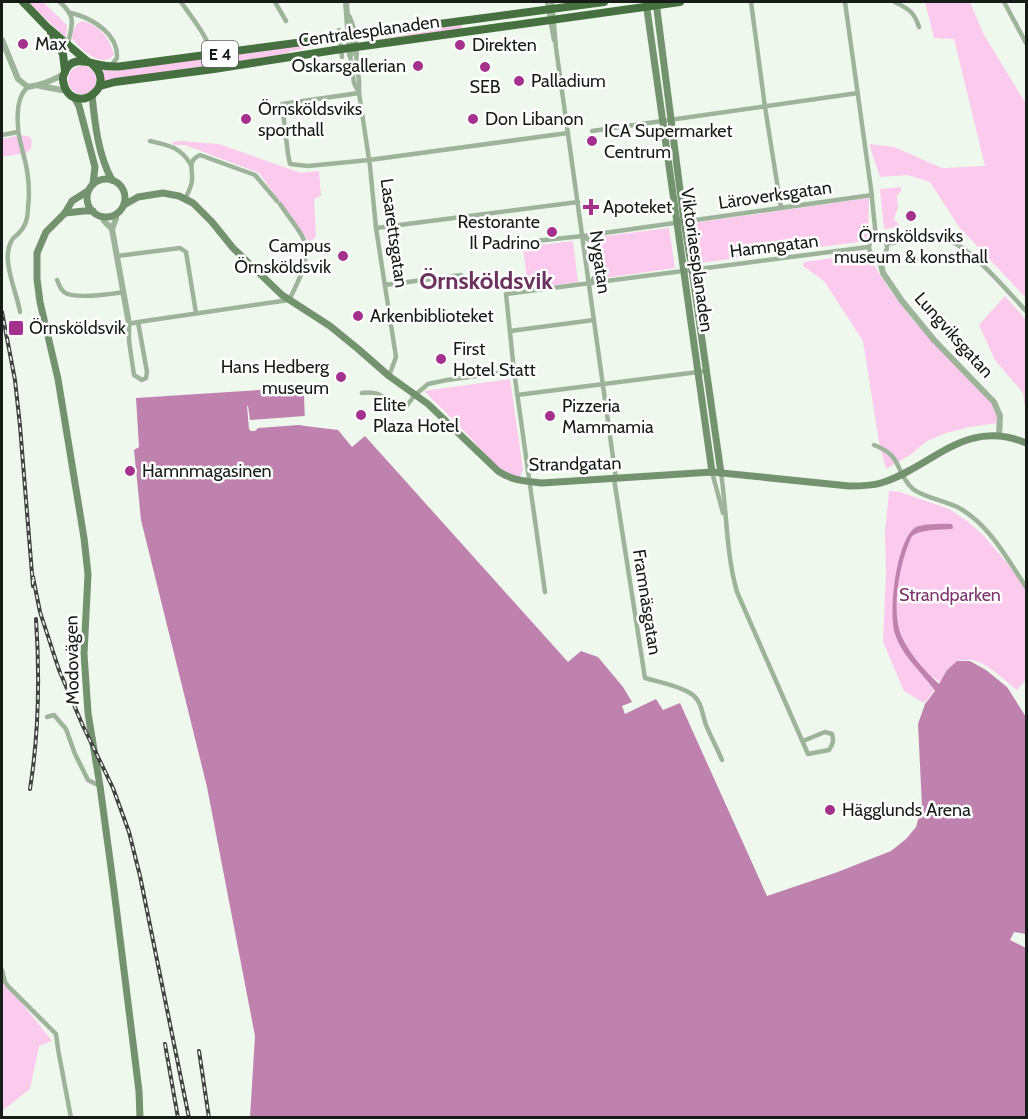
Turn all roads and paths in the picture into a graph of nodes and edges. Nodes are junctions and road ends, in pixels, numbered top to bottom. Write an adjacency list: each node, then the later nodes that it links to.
1 (23, 2): 18 (highway, E 4)
2 (60, 2): 15 (street)
3 (180, 2): 25 (street)
4 (275, 2): 17 (street)
5 (346, 2): 20 (street, Lasarettsgatan)
6 (604, 2): 14 (highway, Centralesplanaden / E 4)
7 (680, 2): 13 (highway, Centralesplanaden / E 4)
8 (751, 2): 36 (street)
9 (845, 2): 33 (street)
10 (895, 2): 19 (street)
11 (1004, 2): 22 (street)
12 (646, 4): 13 (highway, Centralesplanaden / E 4); 16 (highway, Centralesplanaden / E 4); 37 (main road, Viktoriaesplanaden)
13 (656, 4): 37 (main road, Viktoriaesplanaden)
14 (550, 5): 16 (street, Nygatan); 20 (highway, Centralesplanaden / E 4)
15 (71, 13): 23 (street); 27 (street)
16 (552, 20): 24 (highway, Centralesplanaden / E 4); 40 (street, Nygatan)
17 (286, 21)
18 (47, 27): 23 (highway, E 4); 28 (highway, E 4)
19 (919, 27)
20 (345, 34): 24 (street, Lasarettsgatan); 25 (highway, Centralesplanaden / E 4)
21 (2, 40): 31 (street)
22 (1026, 43)
23 (68, 44): 26 (highway, E 4)
24 (349, 52): 30 (highway, Centralesplanaden / E 4); 32 (street, Lasarettsgatan)
25 (212, 55): 27 (highway, Centralesplanaden / E 4)
26 (89, 62): 27 (highway, Centralesplanaden / E 4); 28 (highway); 30 (highway, E 4)
27 (110, 67)
28 (64, 72): 29 (street); 34 (highway, E 4)
29 (39, 86): 31 (street); 34 (street)
30 (100, 86): 35 (highway)
31 (28, 87): 39 (street)
32 (359, 93): 43 (street, Lasarettsgatan); 43 (street)
33 (858, 93): 36 (street); 49 (street)
34 (70, 94): 35 (highway); 46 (main road)
35 (92, 95): 45 (main road)
36 (765, 107): 37 (street); 54 (street)
37 (667, 120): 38 (street); 59 (main road, Viktoriaesplanaden)
38 (592, 131)
39 (18, 132): 41 (street); 77 (street)
40 (568, 133): 43 (street); 52 (street, Nygatan)
41 (2, 135)
42 (150, 141): 44 (street)
43 (369, 160): 60 (street, Lasarettsgatan)
44 (191, 165): 51 (street); 75 (street)
45 (112, 180): 46 (main road); 47 (main road)
46 (93, 184): 48 (main road)
47 (122, 187): 50 (main road); 53 (main road)
48 (88, 191): 55 (main road); 56 (main road, Modovägen)
49 (872, 195): 54 (street, Läroverksgatan); 63 (street)
50 (138, 197): 51 (main road, Strandgatan); 53 (main road, Strandgatan)
51 (185, 199): 75 (main road, Strandgatan)
52 (578, 202): 60 (street); 62 (street, Nygatan)
53 (124, 205): 57 (main road)
54 (781, 208): 59 (street, Läroverksgatan)
55 (93, 211): 56 (main road); 58 (main road)
56 (65, 213): 104 (main road, Modovägen)
57 (116, 214): 58 (main road); 61 (street)
58 (103, 217): 61 (street)
59 (680, 221): 62 (street, Läroverksgatan); 69 (main road, Viktoriaesplanaden)
60 (376, 228): 73 (street, Lasarettsgatan)
61 (112, 229): 67 (street)
62 (583, 236): 65 (street, Läroverksgatan); 72 (street, Nygatan); 72 (street)
63 (876, 237): 64 (street); 66 (street)
64 (887, 244): 68 (street); 76 (street)
65 (497, 245)
66 (868, 247): 68 (street); 69 (street, Hamngatan)
67 (117, 256): 74 (street); 78 (street)
68 (879, 256): 90 (street, Lungviksgatan)
69 (688, 271): 72 (street, Hamngatan); 84 (main road, Viktoriaesplanaden)
70 (460, 275): 73 (street)
71 (57, 280): 74 (street)
72 (590, 283): 79 (street, Nygatan); 82 (street, Hamngatan)
73 (385, 285): 85 (street, Lasarettsgatan)
74 (124, 292): 81 (street)
75 (289, 300): 78 (street); 85 (main road, Strandgatan)
76 (1026, 311)
77 (20, 312)
78 (196, 313): 80 (street)
79 (594, 320): 82 (street); 86 (street, Nygatan)
80 (138, 322): 81 (street); 81 (street)
81 (129, 324)
82 (510, 331): 83 (street)
83 (514, 370): 88 (street); 89 (street)
84 (702, 372): 86 (street); 93 (main road, Viktoriaesplanaden); 94 (main road, Viktoriaesplanaden)
85 (389, 376): 88 (main road, Strandgatan)
86 (603, 385): 89 (street); 97 (street, Nygatan)
87 (362, 393): 88 (street)
88 (416, 395): 96 (main road, Strandgatan)
89 (517, 395): 96 (street)
90 (999, 436): 91 (main road); 95 (main road, Strandgatan)
91 (1026, 443)
92 (874, 445): 95 (street)
93 (712, 472): 94 (main road, Strandgatan); 97 (main road, Strandgatan); 98 (street, Viktoriaesplanaden)
94 (721, 472): 95 (main road, Strandgatan); 98 (street, Viktoriaesplanaden)
95 (903, 474): 99 (street)
96 (528, 478): 97 (main road, Strandgatan); 100 (street)
97 (615, 479): 103 (street, Framnäsgatan)
98 (726, 522): 102 (street, Viktoriaesplanaden)
99 (1026, 587)
100 (545, 592)
101 (47, 717): 104 (street)
102 (803, 741): 102 (street)
103 (722, 760)
104 (100, 786): 107 (main road, Modovägen)
105 (2, 970): 106 (street)
106 (71, 1118)
107 (140, 1118)

